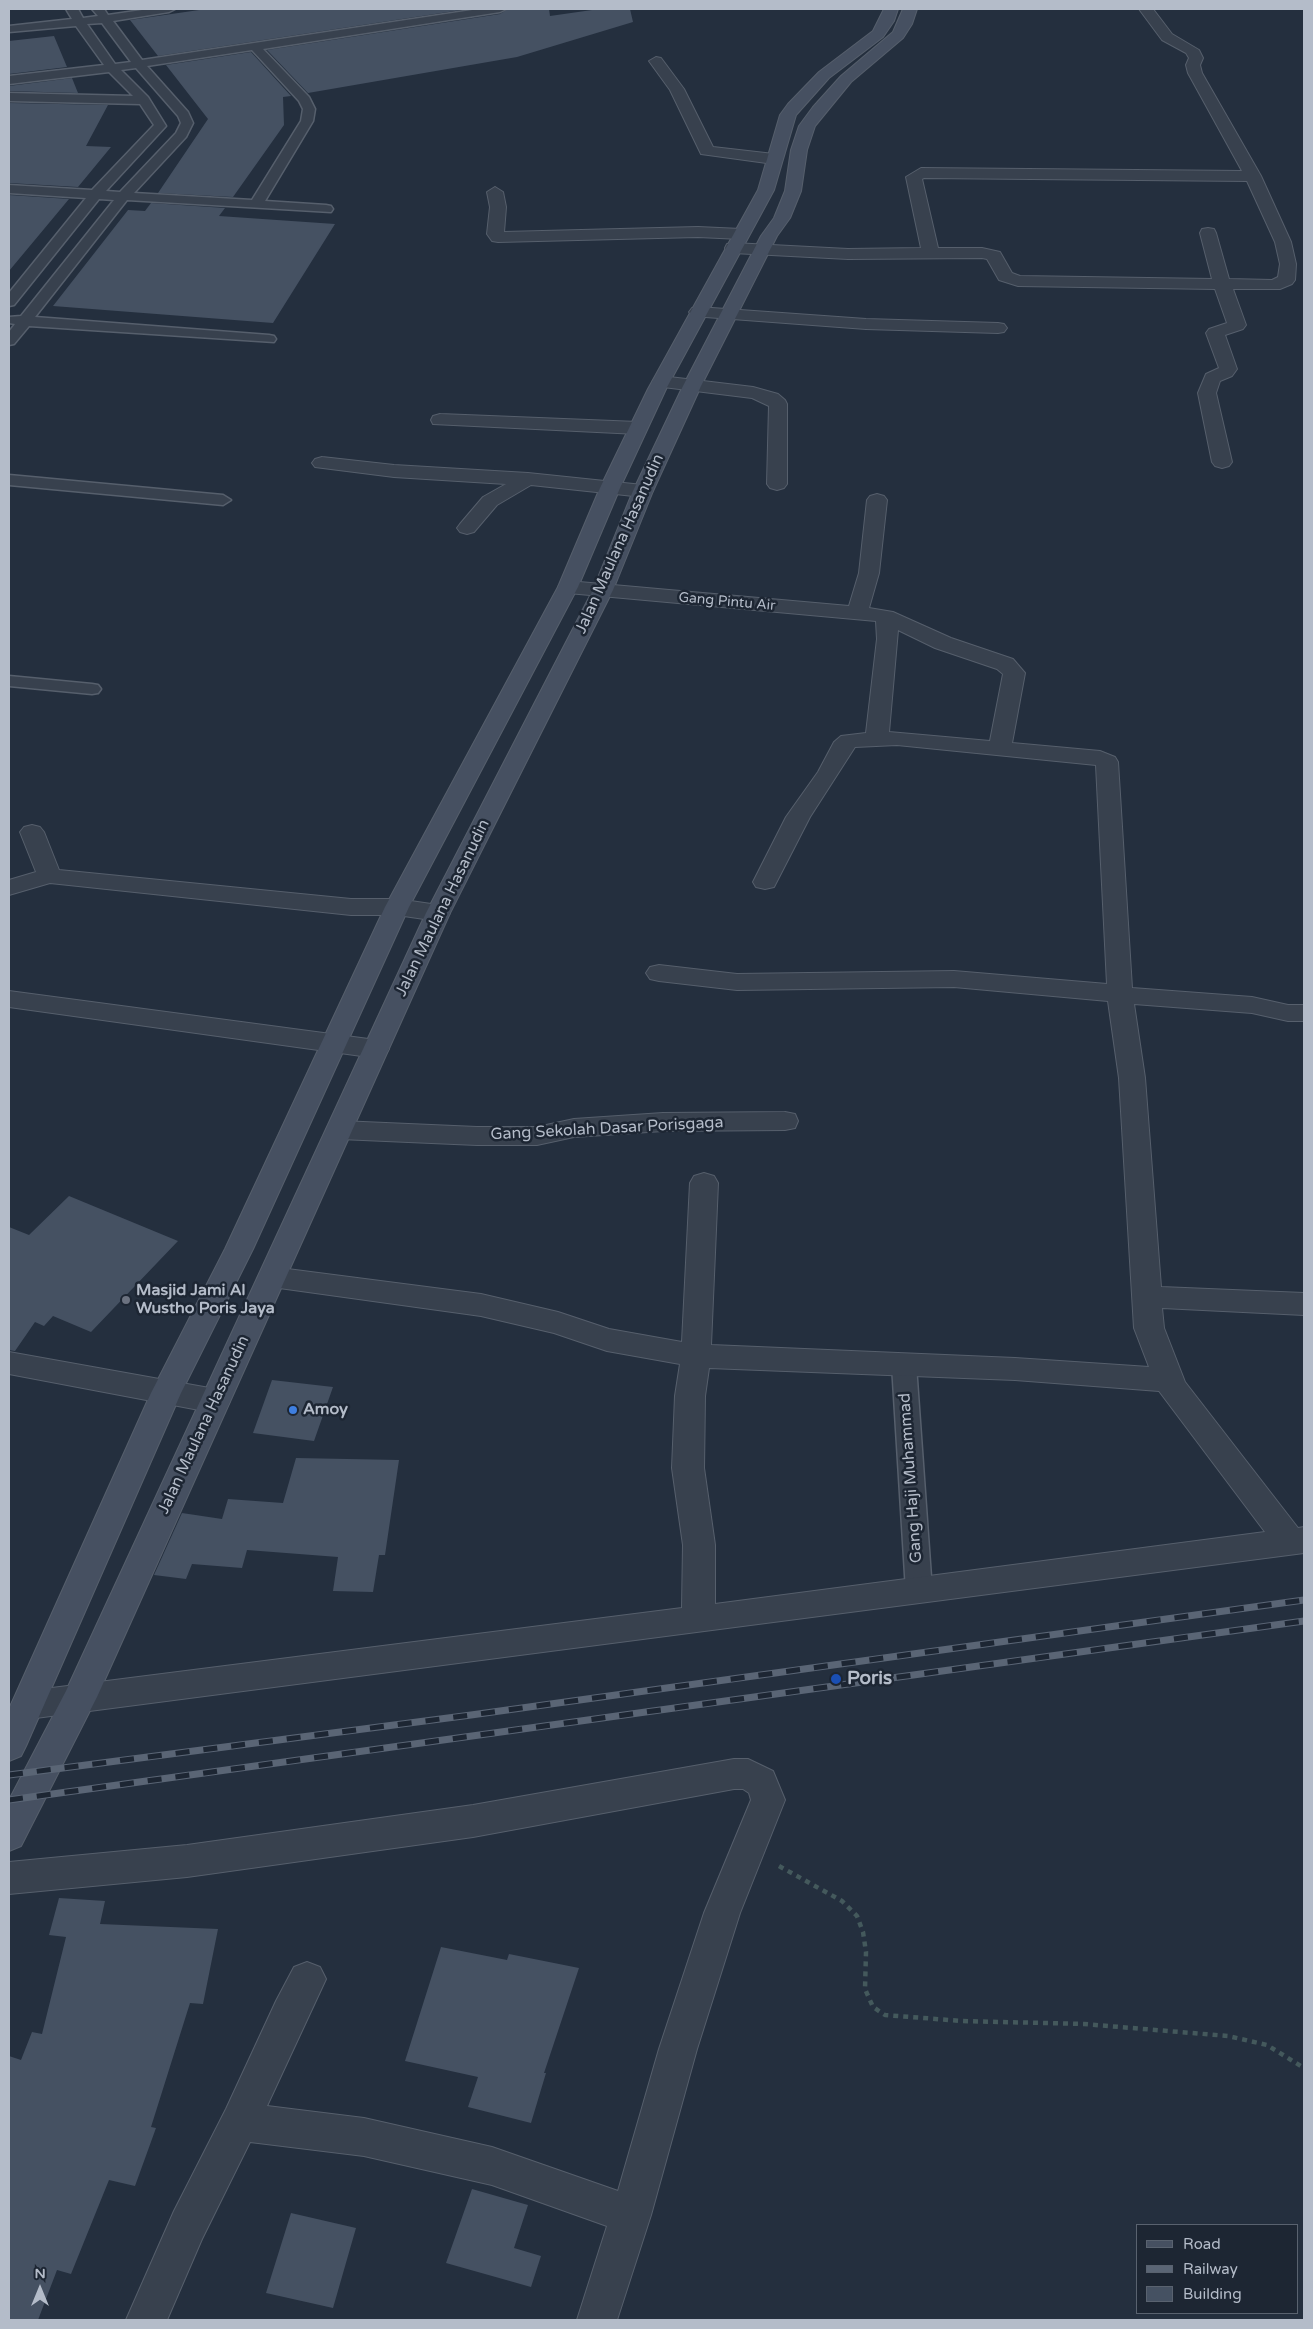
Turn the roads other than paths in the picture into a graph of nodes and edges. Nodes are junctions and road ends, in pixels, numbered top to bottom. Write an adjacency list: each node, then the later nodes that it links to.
1 (72, 9): 8 (lane)
2 (169, 9): 7 (lane)
3 (500, 9): 10 (lane)
4 (891, 9): 14 (street, Jalan Maulana Hasanudin)
5 (910, 9): 14 (street, Jalan Maulana Hasanudin)
6 (1146, 9): 19 (street)
7 (101, 14): 8 (lane); 12 (lane)
8 (79, 22): 9 (lane); 13 (lane)
9 (9, 30)
10 (255, 47): 12 (lane); 26 (lane)
11 (656, 61): 18 (street)
12 (139, 64): 13 (lane); 25 (lane)
13 (112, 68): 15 (lane); 17 (lane)
14 (835, 77): 18 (street, Jalan Maulana Hasanudin)
15 (9, 80)
16 (9, 97): 17 (lane)
17 (144, 100): 24 (lane)
18 (783, 152): 21 (street, Jalan Maulana Hasanudin); 23 (street, Jalan Maulana Hasanudin)
19 (1253, 176): 31 (street); 32 (street)
20 (9, 189): 24 (lane)
21 (766, 190): 23 (street); 29 (street, Jalan Maulana Hasanudin)
22 (495, 192): 29 (street)
23 (793, 192): 30 (street, Jalan Maulana Hasanudin)
24 (95, 195): 25 (lane); 33 (lane)
25 (123, 197): 26 (lane); 37 (lane)
26 (256, 205): 27 (lane)
27 (326, 209)
28 (1208, 233): 32 (street)
29 (737, 241): 30 (street); 34 (street, Jalan Maulana Hasanudin)
30 (763, 250): 31 (street); 35 (street, Jalan Maulana Hasanudin)
31 (931, 254): 32 (street)
32 (1222, 284): 45 (street)
33 (9, 302)
34 (698, 312): 35 (street); 41 (street, Jalan Maulana Hasanudin)
35 (728, 315): 38 (street); 42 (street, Jalan Maulana Hasanudin)
36 (9, 319): 37 (lane)
37 (25, 320): 39 (lane); 40 (lane)
38 (998, 328)
39 (269, 339)
40 (9, 341)
41 (661, 382): 42 (street); 44 (street, Jalan Maulana Hasanudin)
42 (692, 386): 49 (street); 51 (street, Jalan Maulana Hasanudin)
43 (440, 420): 44 (street)
44 (630, 428): 50 (street, Jalan Maulana Hasanudin)
45 (1222, 462)
46 (322, 463): 47 (street)
47 (528, 479): 50 (street); 54 (street)
48 (9, 480): 52 (lane)
49 (777, 484)
50 (603, 487): 51 (street); 55 (street, Jalan Maulana Hasanudin)
51 (643, 491): 56 (street, Jalan Maulana Hasanudin)
52 (223, 500)
53 (877, 500): 57 (street)
54 (467, 528)
55 (568, 586): 56 (street, Gang Pintu Air); 67 (street, Jalan Maulana Hasanudin)
56 (603, 590): 57 (street, Gang Pintu Air); 68 (street, Jalan Maulana Hasanudin)
57 (857, 613): 58 (street, Gang Pintu Air)
58 (886, 616): 61 (street); 62 (street, Gang Pintu Air)
59 (9, 681): 60 (lane)
60 (92, 689)
61 (877, 738): 62 (street); 65 (street)
62 (1000, 749): 70 (street)
63 (32, 832): 64 (street)
64 (49, 876): 66 (street); 67 (street)
65 (765, 882)
66 (9, 888)
67 (397, 908): 68 (street); 73 (street, Jalan Maulana Hasanudin)
68 (438, 913): 74 (street, Jalan Maulana Hasanudin)
69 (659, 973): 70 (street)
70 (1120, 995): 72 (street); 79 (street)
71 (9, 999): 73 (street)
72 (1304, 1013)
73 (325, 1042): 74 (street); 85 (street, Jalan Maulana Hasanudin)
74 (376, 1049): 76 (street, Jalan Maulana Hasanudin)
75 (785, 1121): 76 (street, Gang Sekolah Dasar Porisgaga)
76 (340, 1130): 78 (street, Jalan Maulana Hasanudin)
77 (704, 1183): 81 (street)
78 (272, 1277): 81 (street); 86 (street, Jalan Maulana Hasanudin)
79 (1147, 1297): 80 (street); 84 (street)
80 (1304, 1304)
81 (696, 1356): 83 (street); 89 (street)
82 (9, 1363): 85 (street)
83 (904, 1365): 84 (street); 88 (lane, Gang Haji Muhammad)
84 (1169, 1380): 87 (street)
85 (166, 1393): 86 (street); 91 (street, Jalan Maulana Hasanudin)
86 (216, 1401): 90 (street, Jalan Maulana Hasanudin)
87 (1298, 1541): 88 (street)
88 (919, 1591): 89 (street)
89 (698, 1620): 90 (street)
90 (80, 1697): 91 (street); 93 (street, Jalan Maulana Hasanudin)
91 (28, 1704): 92 (street, Jalan Maulana Hasanudin)
92 (9, 1746)
93 (9, 1835)
94 (9, 1878): 97 (street)
95 (307, 1979): 96 (street)
96 (240, 2122): 97 (street); 98 (street)
97 (632, 2215): 99 (street)
98 (146, 2320)
99 (597, 2320)

